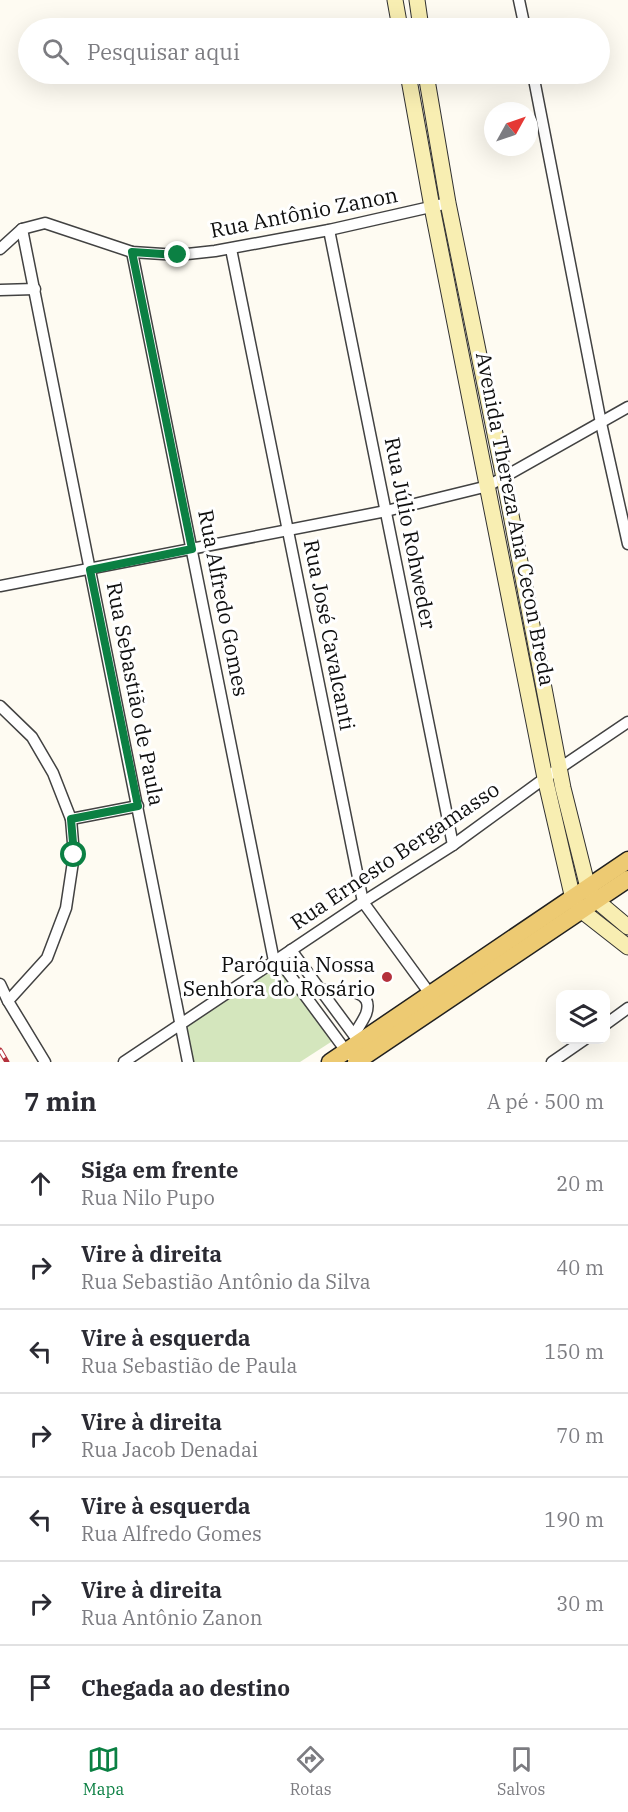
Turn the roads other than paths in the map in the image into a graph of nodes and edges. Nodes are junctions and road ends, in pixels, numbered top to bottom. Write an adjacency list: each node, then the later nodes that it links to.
1 (417, 0): 5 (main road)
2 (519, 0): 6 (street)
3 (399, 1): 4 (main road)
4 (400, 18)
5 (420, 18)
6 (523, 18)
7 (410, 84): 11 (main road, Avenida Thereza Ana Cecon Breda)
8 (428, 84): 10 (main road, Avenida Thereza Ana Cecon Breda)
9 (535, 84): 20 (street)
10 (448, 203): 11 (street, Rua Antônio Zanon); 21 (main road, Avenida Thereza Ana Cecon Breda)
11 (432, 207): 13 (street, Rua Antônio Zanon); 22 (main road, Avenida Thereza Ana Cecon Breda)
12 (22, 229): 14 (street); 16 (street, Rua Antônio Zanon); 18 (street, Rua Sebastião de Paula)
13 (329, 230): 15 (street, Rua Antônio Zanon); 23 (street, Rua Júlio Rohweder)
14 (0, 249)
15 (231, 249): 16 (street, Rua Antônio Zanon); 24 (street, Rua José Cavalcanti)
16 (132, 252): 26 (street, Rua Alfredo Gomes)
17 (0, 290): 18 (street)
18 (35, 290): 27 (street, Rua Sebastião de Paula)
19 (628, 407): 20 (street)
20 (601, 423): 21 (street); 25 (street)
21 (504, 478): 22 (street); 31 (main road, Avenida Thereza Ana Cecon Breda)
22 (488, 486): 23 (street); 32 (main road, Avenida Thereza Ana Cecon Breda)
23 (386, 511): 24 (street); 35 (street, Rua Júlio Rohweder)
24 (287, 529): 26 (street); 39 (street, Rua José Cavalcanti)
25 (628, 544)
26 (192, 549): 27 (street); 44 (street, Rua Alfredo Gomes)
27 (90, 570): 28 (street); 33 (street, Rua Sebastião de Paula)
28 (0, 586)
29 (0, 706): 34 (street)
30 (628, 722): 31 (street, Rua Ernesto Bergamasso)
31 (559, 768): 32 (street, Rua Ernesto Bergamasso); 38 (main road, Avenida Thereza Ana Cecon Breda)
32 (545, 778): 35 (street, Rua Ernesto Bergamasso); 40 (main road, Avenida Thereza Ana Cecon Breda)
33 (138, 806): 34 (street); 51 (street, Rua Sebastião de Paula)
34 (71, 819): 48 (street)
35 (453, 844): 39 (street, Rua Ernesto Bergamasso)
36 (628, 860): 38 (main road)
37 (628, 879): 38 (main road)
38 (592, 894): 40 (main road); 41 (main road)
39 (363, 902): 43 (street, Rua Ernesto Bergamasso); 47 (street, Rua José Cavalcanti)
40 (578, 905): 42 (main road); 47 (main road)
41 (628, 927)
42 (628, 946)
43 (291, 950): 44 (street, Rua Ernesto Bergamasso); 46 (street)
44 (276, 960): 51 (street, Rua Ernesto Bergamasso); 53 (street)
45 (0, 984): 48 (street)
46 (321, 990): 53 (street); 53 (street)
47 (434, 1000): 53 (main road)
48 (8, 1001): 54 (street)
49 (628, 1008): 50 (street)
50 (610, 1021)
51 (181, 1024): 55 (street, Rua Ernesto Bergamasso); 56 (street, Rua Sebastião de Paula)
52 (578, 1044): 58 (street)
53 (356, 1051): 57 (main road)
54 (45, 1062)
55 (124, 1062)
56 (188, 1062)
57 (330, 1062)
58 (552, 1062)

